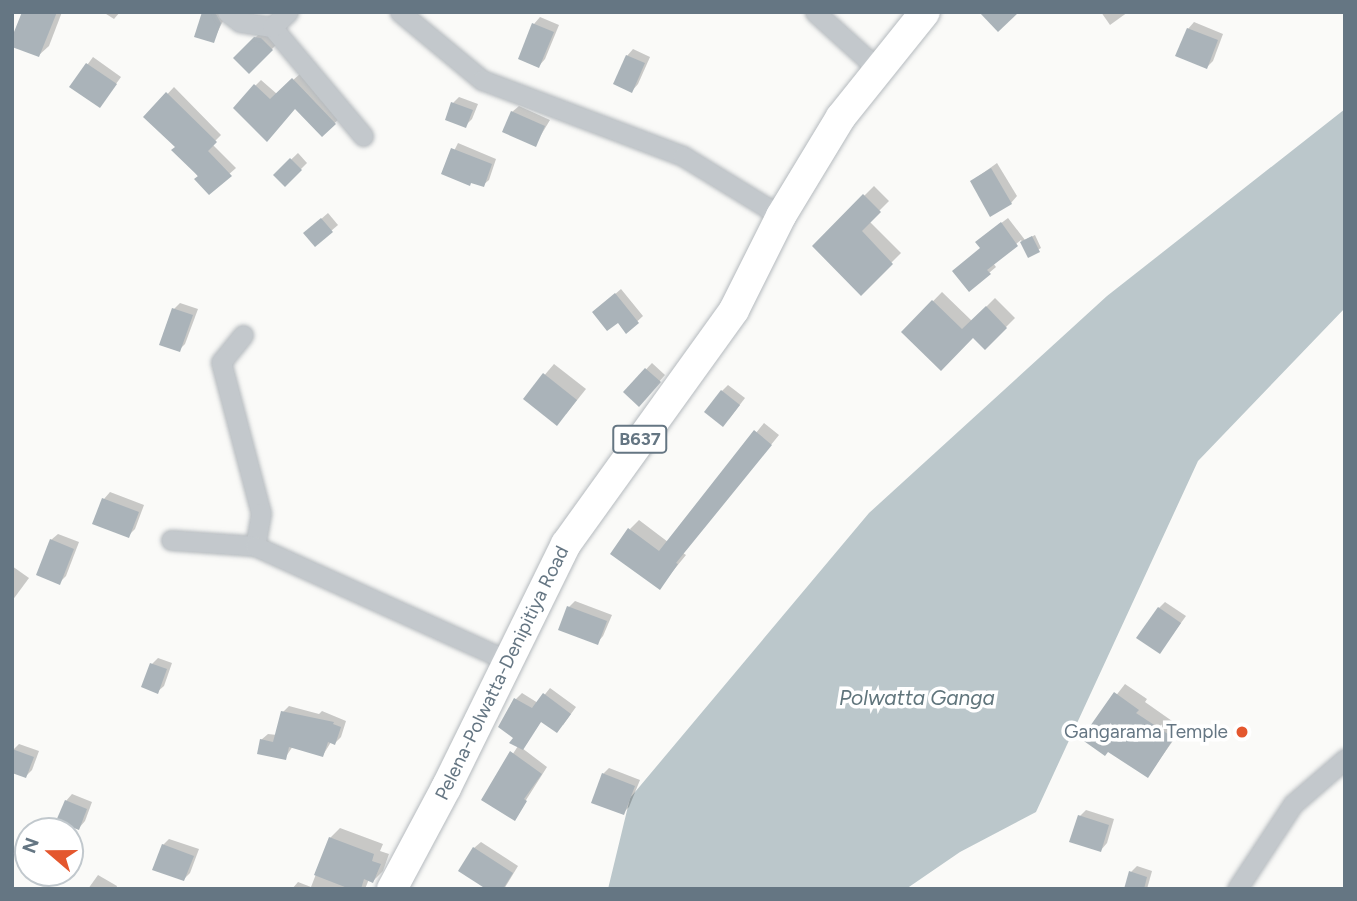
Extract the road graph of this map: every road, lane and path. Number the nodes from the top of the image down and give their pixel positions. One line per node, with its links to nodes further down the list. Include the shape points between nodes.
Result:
1 (227, 12): 6 (street, via 240,22)
2 (288, 12): 6 (street)
3 (400, 12): 9 (street, via 482,80 683,156)
4 (815, 12): 7 (street)
5 (925, 12): 7 (main road, Pelena-Polwatta-Denipitiya Road / B637)
6 (272, 27): 8 (street)
7 (878, 70): 9 (main road, Pelena-Polwatta-Denipitiya Road / B637, via 827,139)
8 (363, 136)
9 (781, 216): 13 (main road, Pelena-Polwatta-Denipitiya Road / B637, via 734,310 566,544)
10 (243, 335): 12 (street, via 221,362 261,513)
11 (171, 540): 12 (street)
12 (255, 546): 13 (street)
13 (509, 661): 15 (main road, Pelena-Polwatta-Denipitiya Road / B637)
14 (1345, 759): 16 (street, via 1293,804)
15 (392, 889)
16 (1237, 889)

